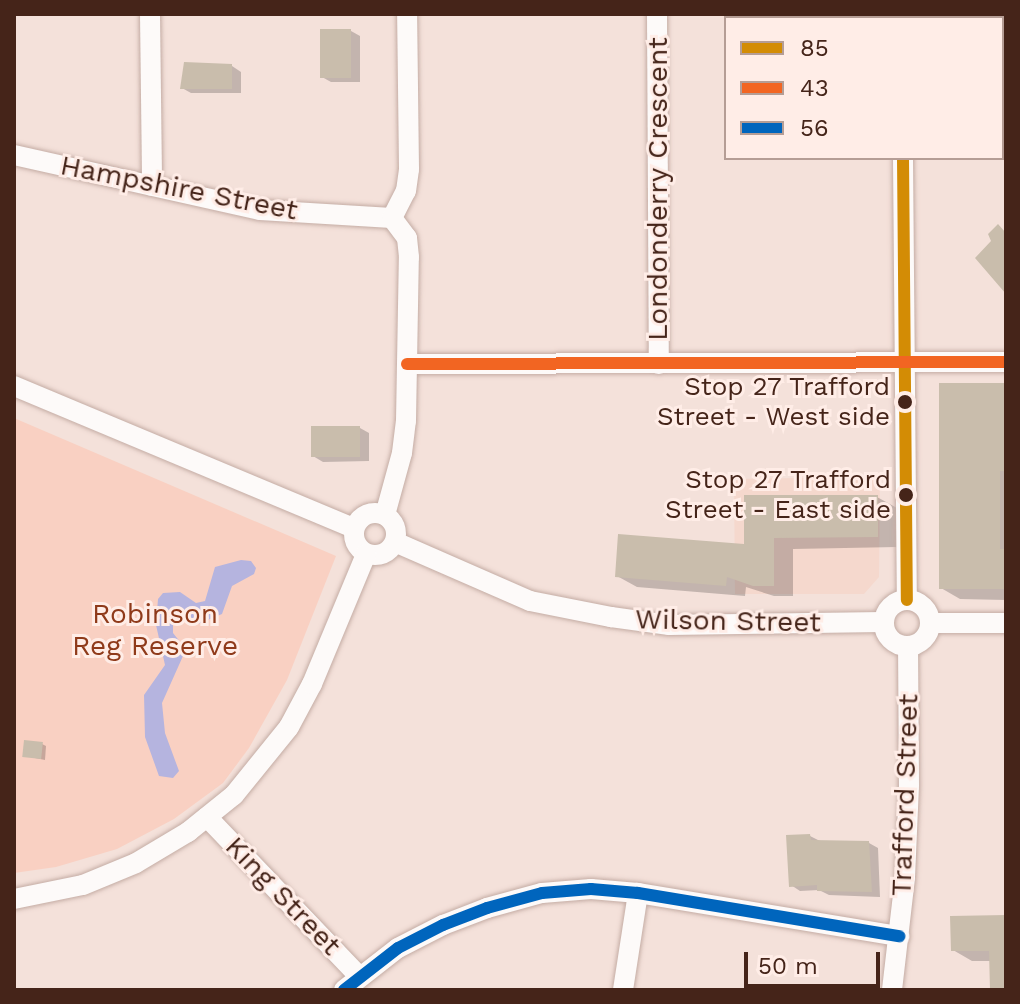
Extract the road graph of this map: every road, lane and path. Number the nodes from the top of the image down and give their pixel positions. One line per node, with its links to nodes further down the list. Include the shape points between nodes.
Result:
1 (150, 14): 6 (street)
2 (407, 14): 7 (street, via 409,169 406,191)
3 (657, 14): 11 (street, Londonderry Crescent)
4 (14, 155): 6 (street, Hampshire Street)
5 (903, 160): 9 (street)
6 (152, 186): 7 (street, Hampshire Street, via 260,210)
7 (392, 218): 10 (street, via 407,238 409,257)
8 (1006, 362): 9 (street)
9 (904, 363): 11 (street); 17 (street)
10 (407, 364): 11 (street); 13 (street, via 402,453)
11 (659, 364)
12 (14, 386): 14 (street)
13 (385, 515): 14 (street, via 363,516); 15 (street, via 394,524)
14 (354, 528): 16 (street, via 354,540)
15 (395, 542): 16 (street, via 380,555); 18 (street, Wilson Street, via 530,601 611,617 669,625)
16 (366, 554): 22 (street, via 289,727 234,795)
17 (907, 600): 18 (street, via 894,604); 19 (street, via 926,609)
18 (883, 622): 21 (street, via 893,642)
19 (931, 623): 20 (street); 21 (street, via 922,642)
20 (1006, 623)
21 (908, 647): 25 (street, Trafford Street, via 909,786)
22 (207, 817): 24 (street, via 136,863 83,885); 26 (street, King Street)
23 (638, 893): 25 (street); 26 (street, via 542,893 487,908 403,946); 28 (street)
24 (14, 899)
25 (899, 936): 29 (street, Trafford Street)
26 (359, 976): 27 (street)
27 (344, 990)
28 (623, 990)
29 (892, 990)

